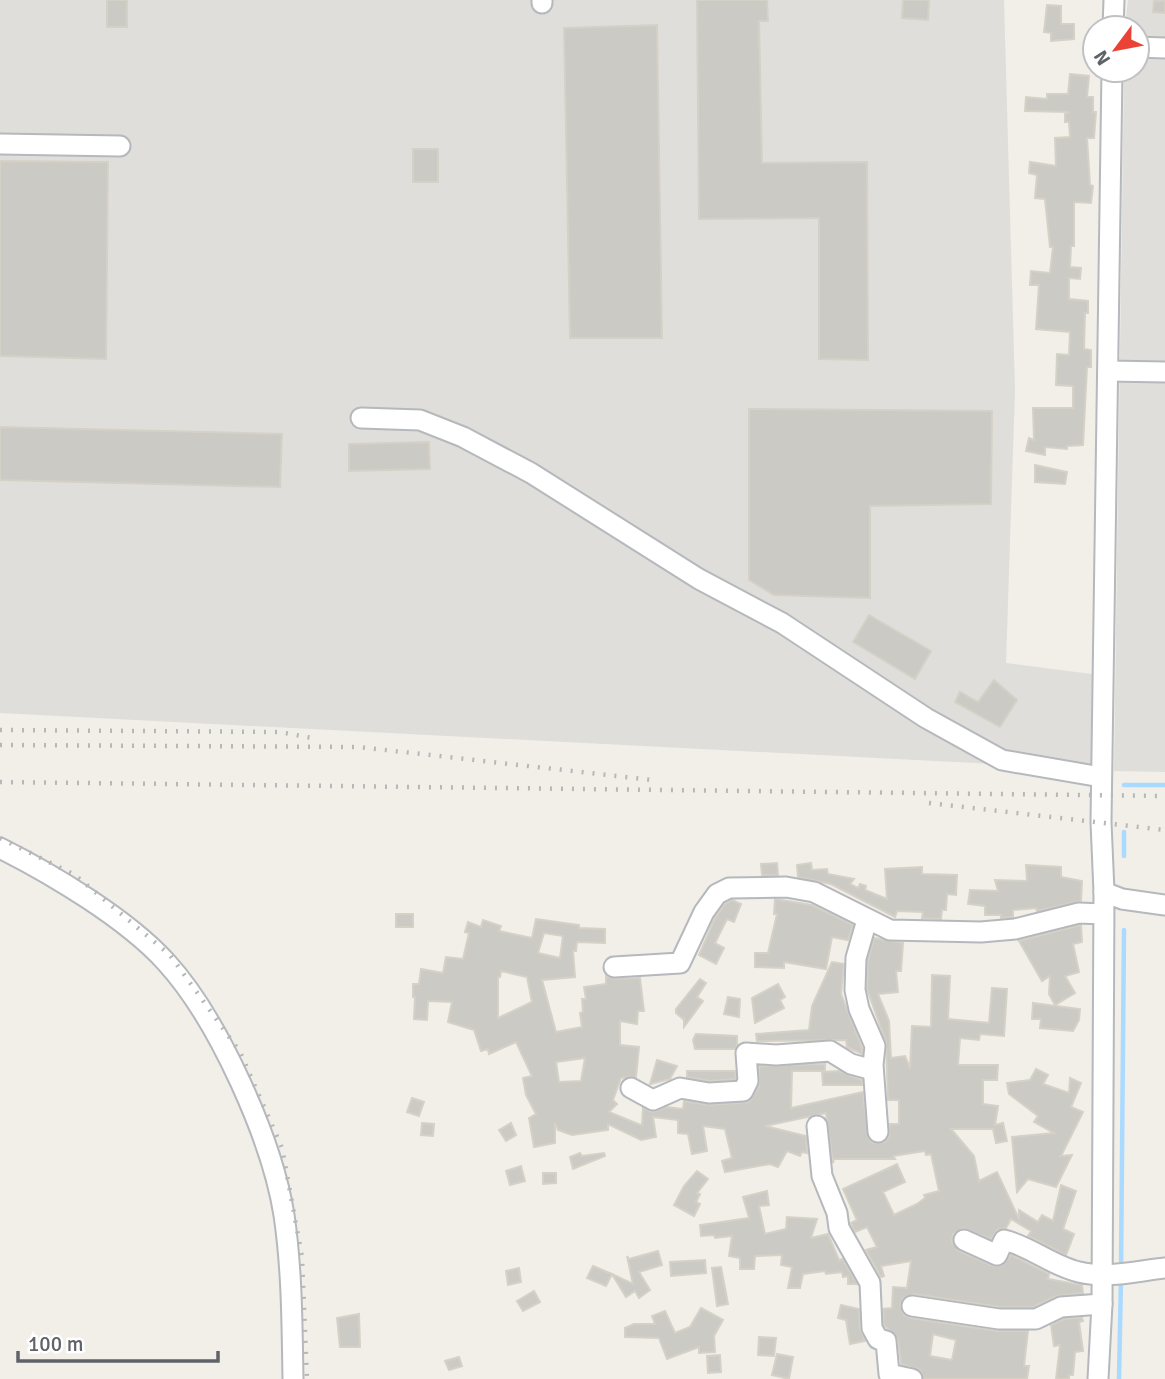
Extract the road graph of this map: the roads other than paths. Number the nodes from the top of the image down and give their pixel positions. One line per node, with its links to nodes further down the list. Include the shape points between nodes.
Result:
1 (1112, 84): 4 (street)
2 (0, 144): 3 (street)
3 (120, 146)
4 (1108, 371): 5 (street); 7 (street)
5 (1165, 372)
6 (361, 418): 7 (street, via 420,421 463,437 531,473 699,579 782,623 926,718 1002,760)
7 (1101, 777): 9 (street)
8 (0, 848): 23 (street, via 90,902 166,962 236,1073 265,1139 284,1213)
9 (1104, 892): 10 (street); 11 (street)
10 (1165, 905)
11 (1103, 914): 12 (street, via 1079,913 1015,929 981,932 890,930); 20 (street)
12 (867, 920): 13 (street, via 814,892 786,887 729,888 717,894 704,912 680,963); 14 (street, via 856,958 855,990 875,1046)
13 (614, 967)
14 (873, 1070): 15 (street, via 830,1051 746,1053 747,1087 743,1091 709,1093 680,1087 653,1100); 17 (street)
15 (631, 1088)
16 (817, 1126): 24 (street, via 822,1176 839,1228 870,1283 872,1328 878,1339 886,1341 889,1374)
17 (877, 1132)
18 (964, 1240): 20 (street, via 997,1255 1004,1240 1018,1243 1079,1272)
19 (1165, 1268): 20 (street)
20 (1113, 1273): 21 (street)
21 (1102, 1304): 22 (street, via 1061,1307 1036,1320); 25 (street)
22 (912, 1306)
23 (293, 1379)
24 (912, 1379)
25 (1098, 1379)

